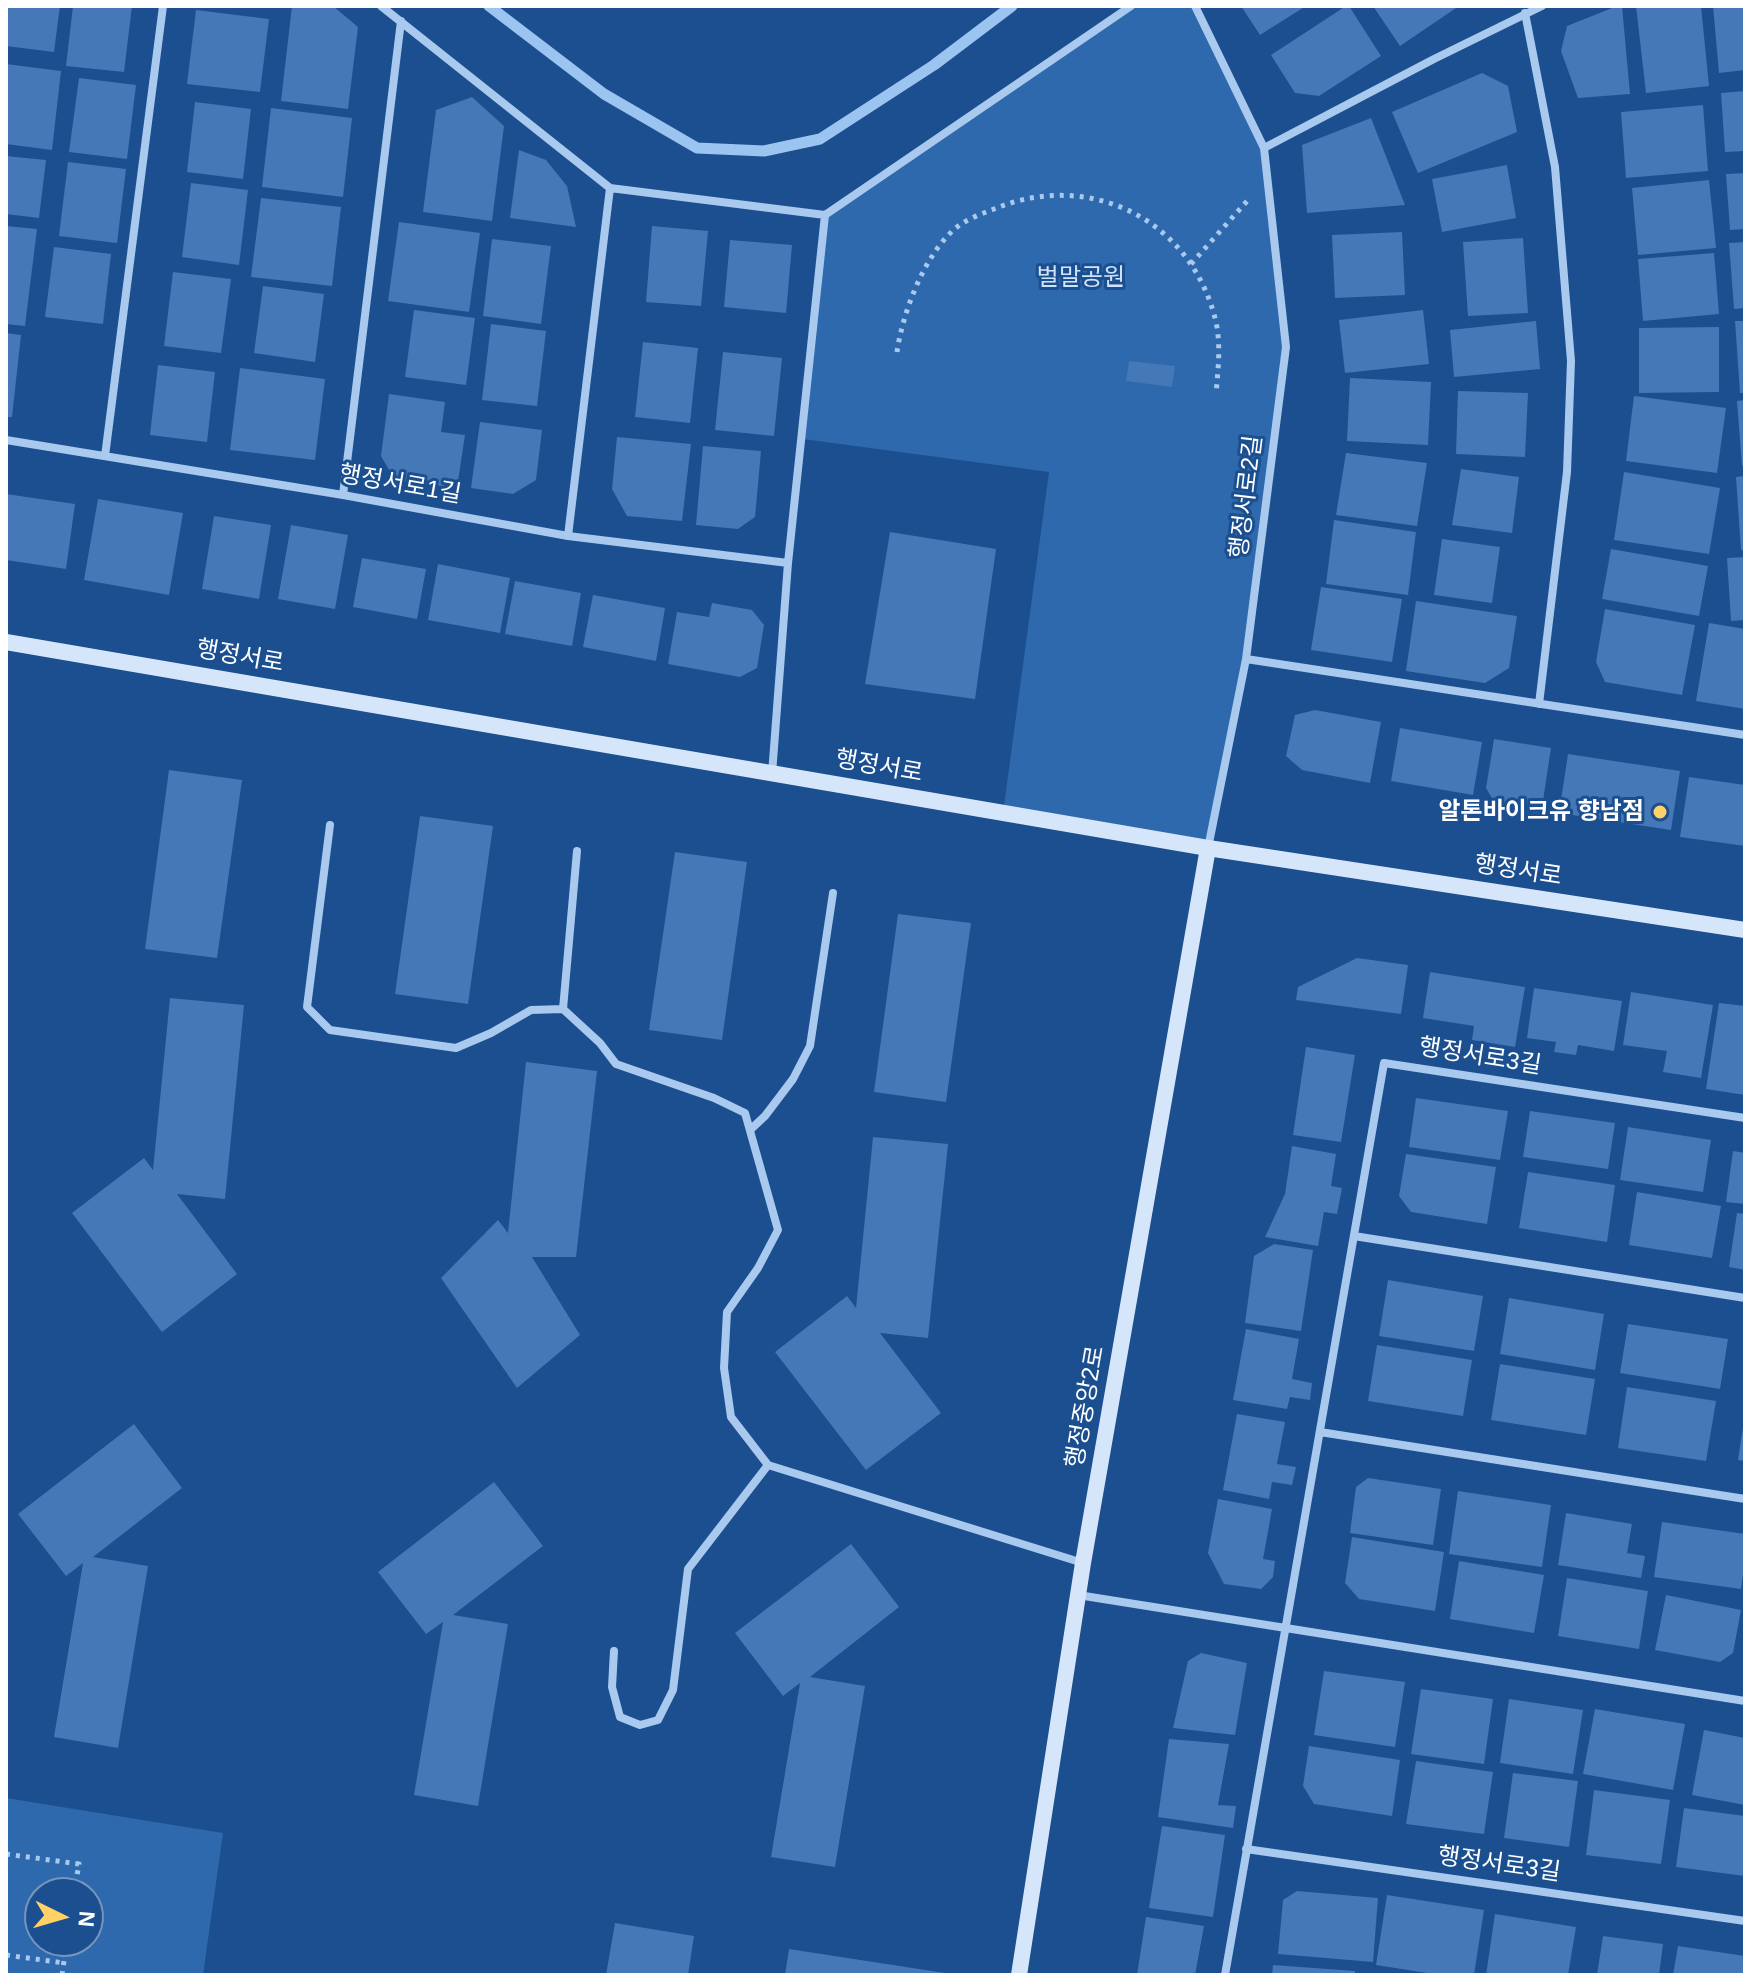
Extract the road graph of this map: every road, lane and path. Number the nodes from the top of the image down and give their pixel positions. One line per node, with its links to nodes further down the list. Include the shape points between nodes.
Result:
1 (163, 6): 16 (street)
2 (381, 6): 7 (street)
3 (1131, 6): 11 (street)
4 (1195, 6): 8 (street, 행정서로2길)
5 (1542, 6): 6 (street)
6 (1525, 13): 8 (street); 22 (street, via 1555,167 1571,361 1567,472)
7 (401, 21): 10 (street); 17 (street)
8 (1264, 148): 9 (street, 행정서로2길)
9 (1267, 178): 12 (path); 21 (street, 행정서로2길, via 1286,347)
10 (610, 188): 11 (street); 18 (street)
11 (825, 215): 19 (street)
12 (1191, 265): 13 (path, via 1154,228 1106,201 1062,193 1019,200 960,225 944,243 920,277 901,325); 14 (path, via 1216,323)
13 (897, 352)
14 (1216, 394)
15 (6, 440): 16 (street, 행정서로1길)
16 (105, 456): 17 (street, 행정서로1길)
17 (343, 495): 18 (street, 행정서로1길)
18 (568, 536): 19 (street, 행정서로1길)
19 (788, 563): 24 (street)
20 (6, 642): 24 (street, 행정서로)
21 (1246, 659): 22 (street); 26 (street, 행정서로2길)
22 (1539, 704): 23 (street)
23 (1745, 735)
24 (772, 774): 26 (street, 행정서로)
25 (330, 825): 30 (street, via 307,1007 330,1030 456,1048 531,1010)
26 (1208, 848): 29 (street, 행정서로); 38 (street, 행정중앙2로)
27 (577, 851): 30 (street)
28 (833, 893): 32 (street, via 810,1046 793,1079)
29 (1745, 930)
30 (563, 1009): 32 (street, via 616,1064 745,1113)
31 (1745, 1118): 33 (street, 행정서로3길, via 1384,1063)
32 (750, 1130): 36 (street, via 778,1230 727,1312 724,1368 731,1417)
33 (1354, 1236): 34 (street); 35 (street, 행정서로3길)
34 (1745, 1298)
35 (1320, 1432): 37 (street); 40 (street, 행정서로3길)
36 (768, 1465): 38 (street); 41 (street, via 688,1569 673,1690 658,1720 640,1725 620,1717 612,1687)
37 (1745, 1499)
38 (1083, 1563): 39 (street, 행정중앙2로)
39 (1077, 1595): 40 (street); 51 (street, 행정중앙2로)
40 (1287, 1628): 42 (street); 43 (street, 행정서로3길)
41 (614, 1651)
42 (1745, 1701)
43 (1246, 1849): 46 (street, 행정서로3길); 52 (street, 행정서로3길)
44 (6, 1854): 45 (path, via 79,1864)
45 (77, 1877)
46 (1745, 1921)
47 (6, 1955): 49 (path)
48 (65, 1957): 49 (path)
49 (64, 1963): 50 (path)
50 (62, 1975)
51 (1019, 1975)
52 (1225, 1975)

